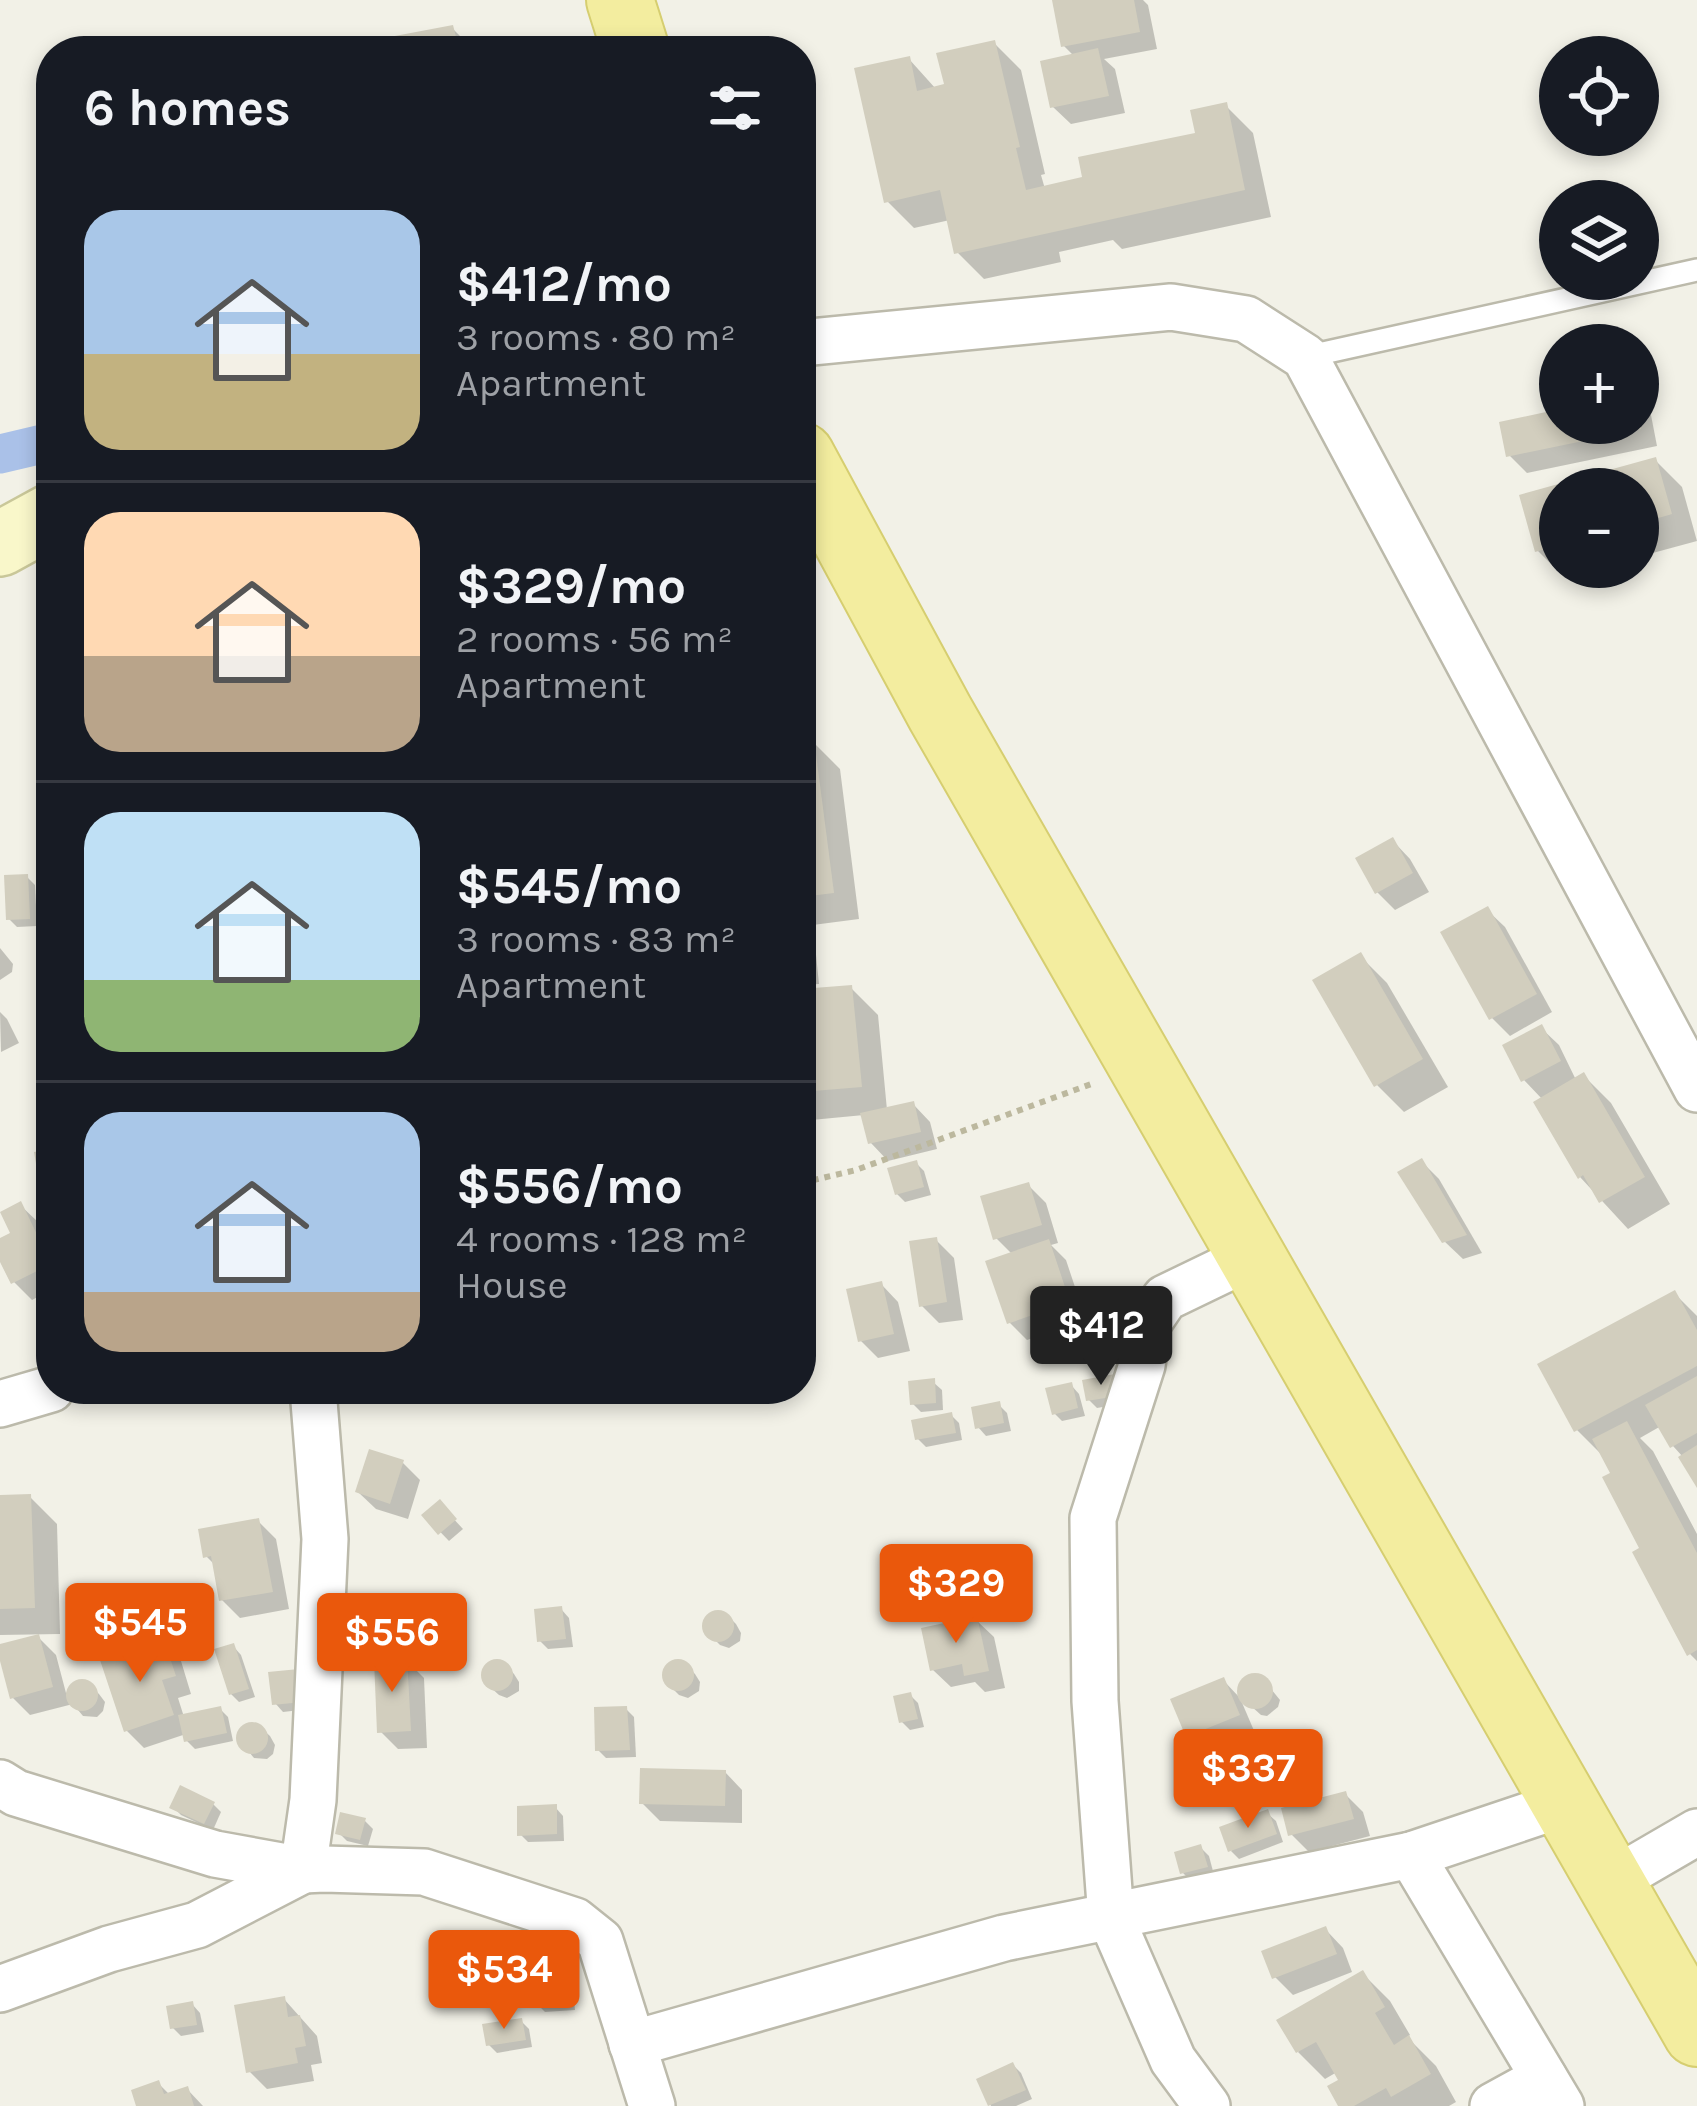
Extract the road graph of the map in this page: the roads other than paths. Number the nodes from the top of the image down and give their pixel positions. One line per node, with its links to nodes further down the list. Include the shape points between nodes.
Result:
1 (1697, 271): 3 (lane)
2 (816, 342): 3 (street, via 1171,307 1246,319)
3 (1305, 357): 7 (street)
4 (816, 484): 8 (main road)
5 (36, 524): 6 (street)
6 (0, 544)
7 (1697, 1089)
8 (1252, 1256): 13 (main road); 18 (street, via 1165,1298 1148,1323 1093,1518 1095,1701)
9 (36, 1393): 10 (street)
10 (0, 1404)
11 (314, 1404): 16 (street, via 325,1539)
12 (0, 1784): 16 (street, via 215,1854)
13 (1563, 1804): 15 (street); 17 (main road)
14 (1697, 1832): 17 (street)
15 (1411, 1856): 18 (street); 22 (street)
16 (303, 1870): 19 (street, via 197,1925); 21 (street, via 424,1872 575,1921 600,1941)
17 (1611, 1882): 20 (main road)
18 (1111, 1918): 21 (street, via 1004,1938); 24 (street, via 1173,2060)
19 (0, 1989)
20 (1697, 2033)
21 (632, 2044): 23 (street)
22 (1552, 2092): 25 (street)
23 (652, 2106)
24 (1207, 2106)
25 (1493, 2106)

